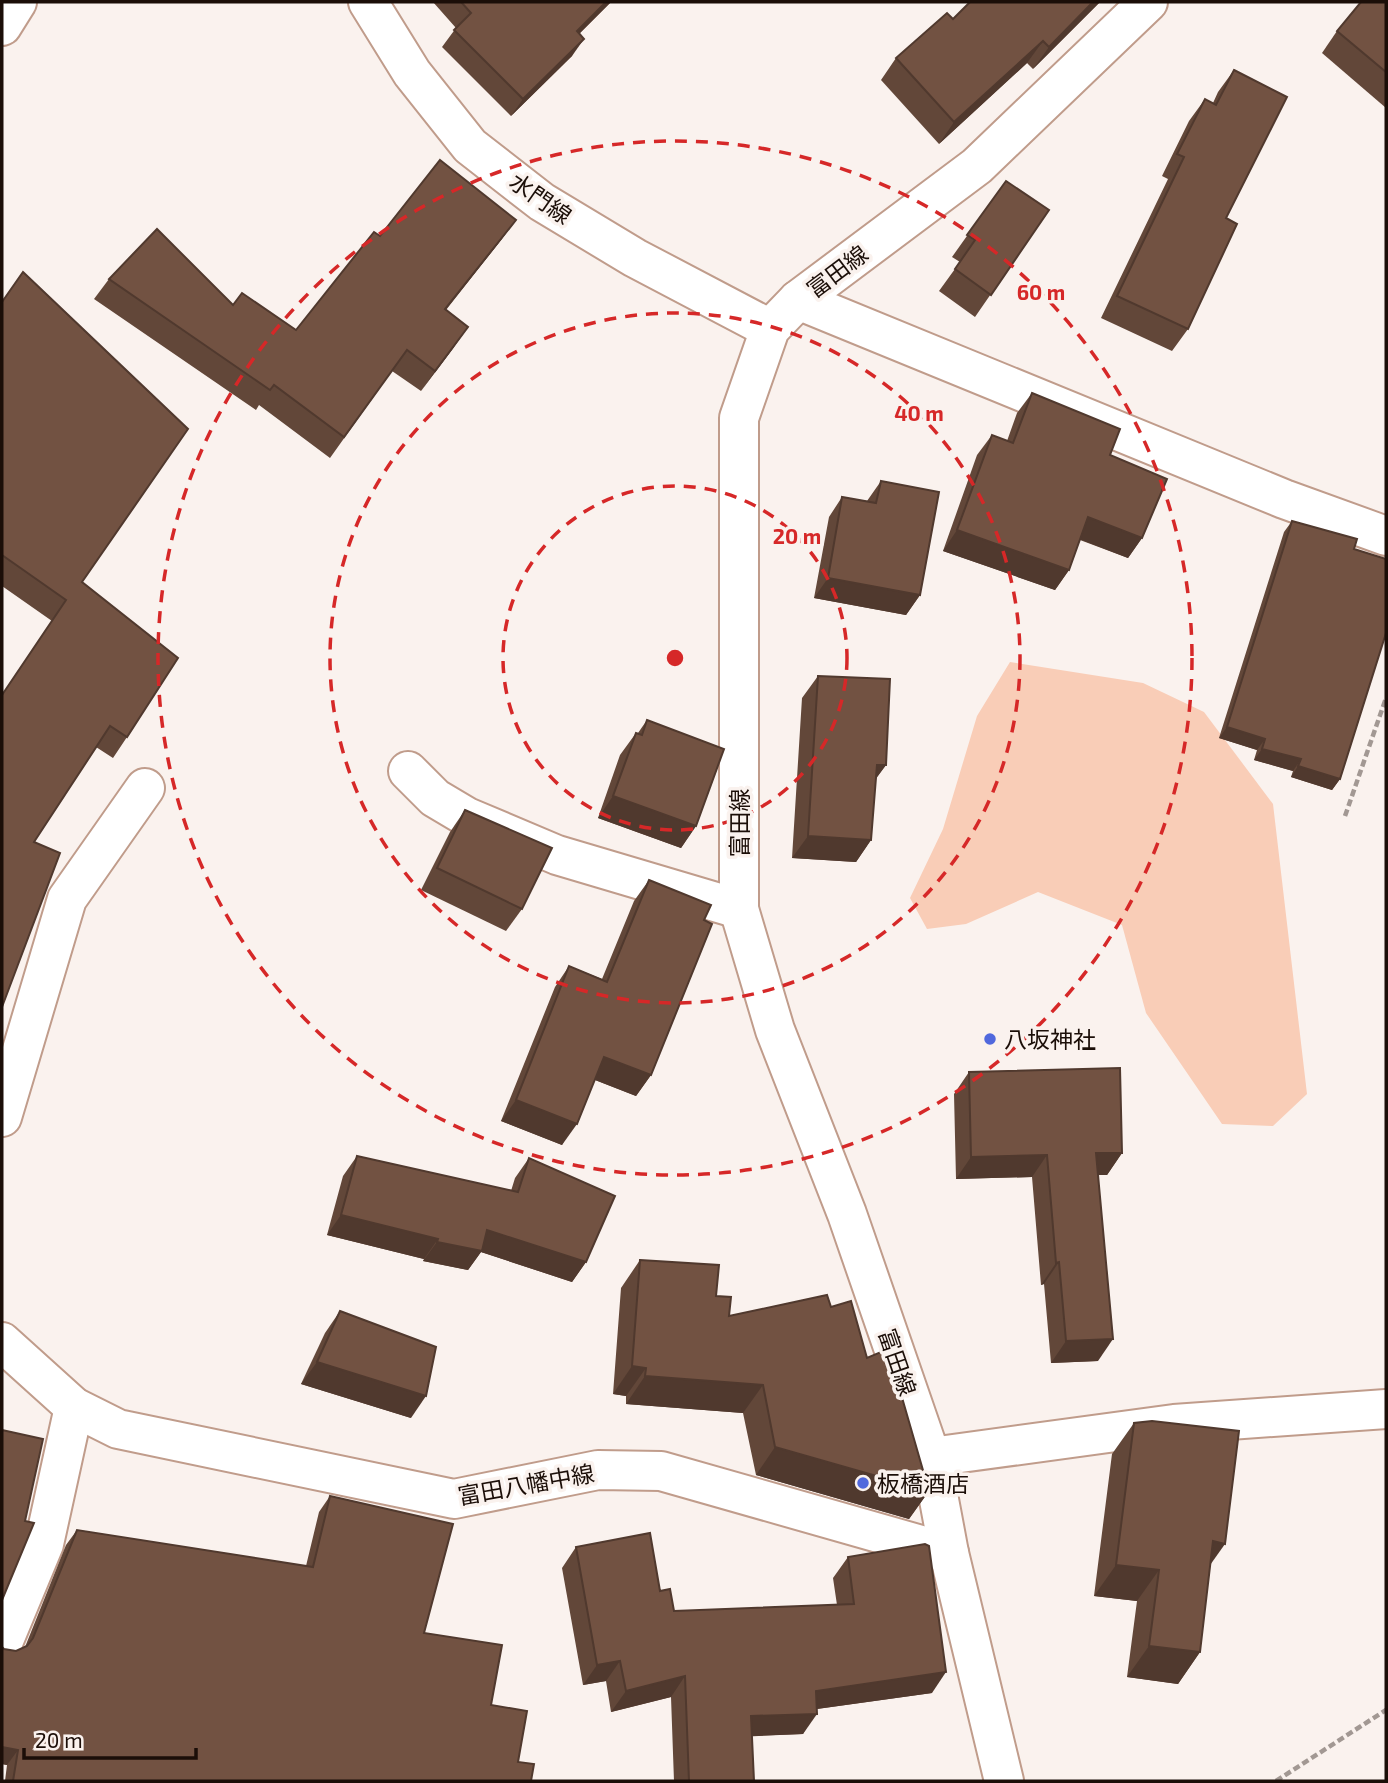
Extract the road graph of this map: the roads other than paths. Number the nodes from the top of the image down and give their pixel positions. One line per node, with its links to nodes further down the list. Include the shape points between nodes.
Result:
1 (17, 2): 4 (street)
2 (368, 2): 6 (street, 水門線, via 412,72 470,146 542,202 635,258)
3 (1148, 2): 5 (street, 富田線, via 977,166)
4 (2, 26)
5 (798, 300): 6 (street, 富田線); 7 (street, via 1284,499)
6 (770, 329): 10 (street, 富田線, via 739,418)
7 (1386, 536)
8 (408, 771): 10 (street, via 435,798 467,817 557,855)
9 (145, 788): 11 (street, via 67,899)
10 (739, 909): 15 (street, 富田線, via 775,1030 847,1214)
11 (2, 1117)
12 (2, 1342): 13 (street, 富田八幡中線)
13 (74, 1407): 16 (street, 富田八幡中線, via 118,1429 454,1499 598,1470 661,1471); 17 (street, via 44,1544)
14 (1386, 1409): 15 (street, via 1174,1424)
15 (931, 1457): 16 (street, 富田線)
16 (949, 1553): 18 (street, 富田線)
17 (2, 1645)
18 (1004, 1781)

